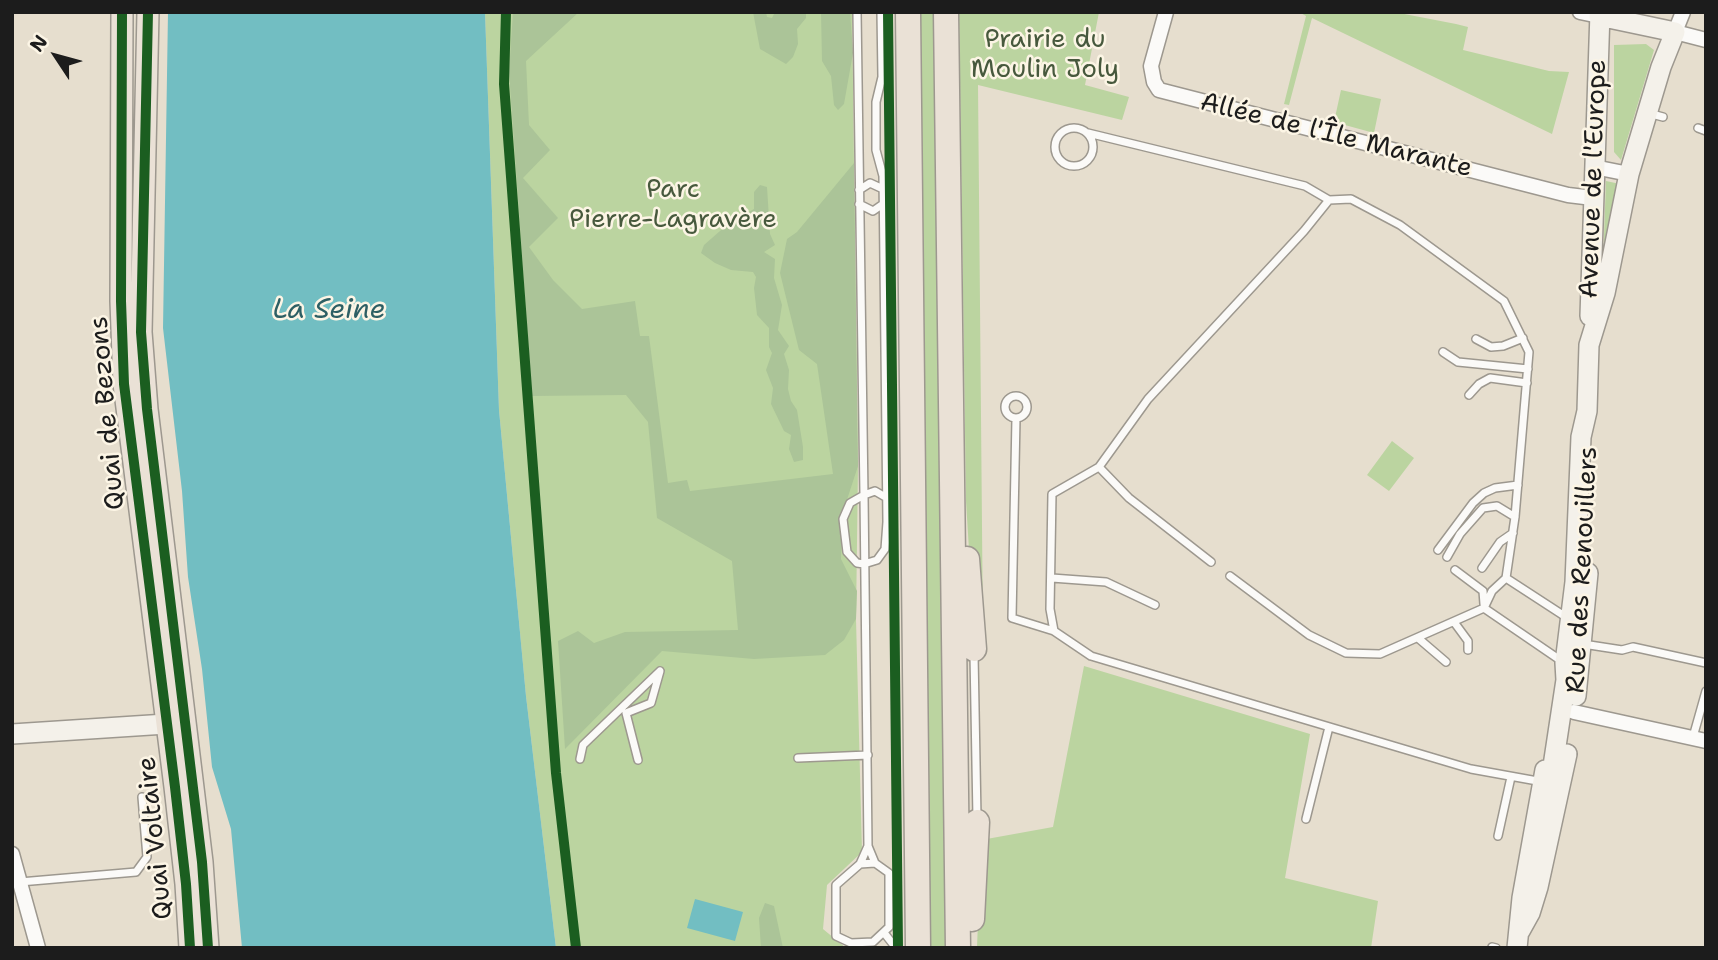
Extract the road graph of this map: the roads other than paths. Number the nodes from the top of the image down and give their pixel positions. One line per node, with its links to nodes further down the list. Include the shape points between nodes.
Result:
1 (122, 12): 59 (main road, Quai de Bezons, via 124,384)
2 (148, 12): 59 (main road, Quai de Bezons, via 141,332 180,677)
3 (858, 12): 17 (lane)
4 (881, 12): 16 (lane, via 876,150)
5 (908, 12): 84 (highway)
6 (946, 12): 34 (highway)
7 (1166, 12): 18 (street, Allée de l'Île Marante, via 1151,66 1159,90)
8 (1580, 12): 10 (street)
9 (1683, 12): 11 (street)
10 (1600, 14): 11 (street); 14 (street, Avenue de l'Europe)
11 (1675, 32): 12 (street); 15 (street, Rue des Renouillers, via 1655,115)
12 (1706, 40)
13 (1088, 134): 13 (lane, via 1077,128 1060,133 1055,150 1061,161 1073,166 1085,163 1093,152); 19 (lane, via 1305,186)
14 (1594, 167): 15 (street); 18 (street, Avenue de l'Europe)
15 (1629, 174): 24 (street, Rue des Renouillers)
16 (883, 189): 17 (lane, via 870,183); 21 (lane)
17 (859, 190): 20 (lane)
18 (1593, 198): 24 (street, Avenue de l'Europe)
19 (1329, 200): 22 (lane, via 1356,200 1400,225 1504,301); 30 (lane, via 1148,399)
20 (859, 204): 21 (lane, via 873,211); 32 (lane)
21 (883, 204): 33 (lane)
22 (1523, 338): 23 (lane, via 1491,347); 26 (lane, via 1529,352)
23 (1476, 339)
24 (1590, 345): 50 (street, Rue des Renouillers, via 1581,437 1575,582)
25 (1443, 352): 26 (lane, via 1458,362)
26 (1528, 369): 27 (lane)
27 (1527, 383): 28 (lane, via 1490,378); 31 (lane)
28 (1469, 395)
29 (1016, 418): 49 (lane, via 1012,618)
30 (1099, 467): 39 (lane, via 1129,498); 44 (lane, via 1052,494)
31 (1518, 485): 35 (lane); 37 (lane, via 1484,493)
32 (863, 495): 33 (lane, via 875,491); 40 (lane); 40 (lane, via 850,503 843,519 847,552)
33 (887, 498): 40 (lane, via 885,549 877,560)
34 (951, 510): 52 (highway, via 964,519); 85 (highway)
35 (1516, 517): 36 (lane); 38 (lane, via 1497,506 1483,508)
36 (1513, 533): 41 (lane, via 1500,542); 45 (lane)
37 (1438, 550)
38 (1447, 557)
39 (1211, 562)
40 (864, 564): 63 (lane)
41 (1482, 568)
42 (1455, 570): 47 (lane, via 1483,591)
43 (1230, 576): 51 (lane, via 1309,635 1346,653 1380,654)
44 (1052, 578): 46 (lane, via 1106,582); 49 (lane)
45 (1506, 578): 47 (lane, via 1492,591); 50 (lane)
46 (1155, 605)
47 (1484, 608): 48 (lane); 55 (lane)
48 (1454, 622): 51 (lane); 53 (lane, via 1468,641)
49 (1054, 631): 60 (lane, via 1091,656)
50 (1578, 632): 55 (street, Rue des Renouillers); 56 (lane); 58 (street, Rue des Renouillers)
51 (1418, 638): 54 (lane)
52 (974, 649): 71 (lane)
53 (1468, 650)
54 (1446, 662)
55 (1565, 663): 58 (street, Rue des Renouillers); 68 (street, Rue des Renouillers, via 1557,685)
56 (1706, 663)
57 (1706, 691): 62 (lane)
58 (1568, 711): 62 (street); 68 (street, Rue des Renouillers)
59 (177, 720): 61 (street); 81 (main road, Quai Voltaire); 82 (main road, Quai Voltaire, via 189,753)
60 (1329, 727): 67 (lane); 70 (lane)
61 (12, 734)
62 (1699, 740)
63 (868, 755): 64 (lane); 73 (lane)
64 (798, 758)
65 (580, 759): 66 (lane, via 583,745 660,671 651,703 626,713)
66 (638, 760)
67 (1511, 777): 68 (lane); 72 (lane)
68 (1552, 785): 79 (street, Rue des Renouillers, via 1522,898)
69 (142, 797): 77 (lane, via 147,857 136,872)
70 (1306, 819)
71 (977, 822): 86 (highway)
72 (1498, 836)
73 (868, 846): 75 (lane); 76 (lane)
74 (12, 854): 77 (street)
75 (875, 863): 76 (lane); 78 (lane, via 889,873 889,927)
76 (860, 864): 78 (lane, via 836,885 836,936 851,943 873,942)
77 (19, 882): 80 (street)
78 (885, 934): 83 (lane)
79 (1518, 939)
80 (38, 948)
81 (190, 948)
82 (208, 948)
83 (896, 948)
84 (918, 948)
85 (958, 948)
86 (971, 948)

